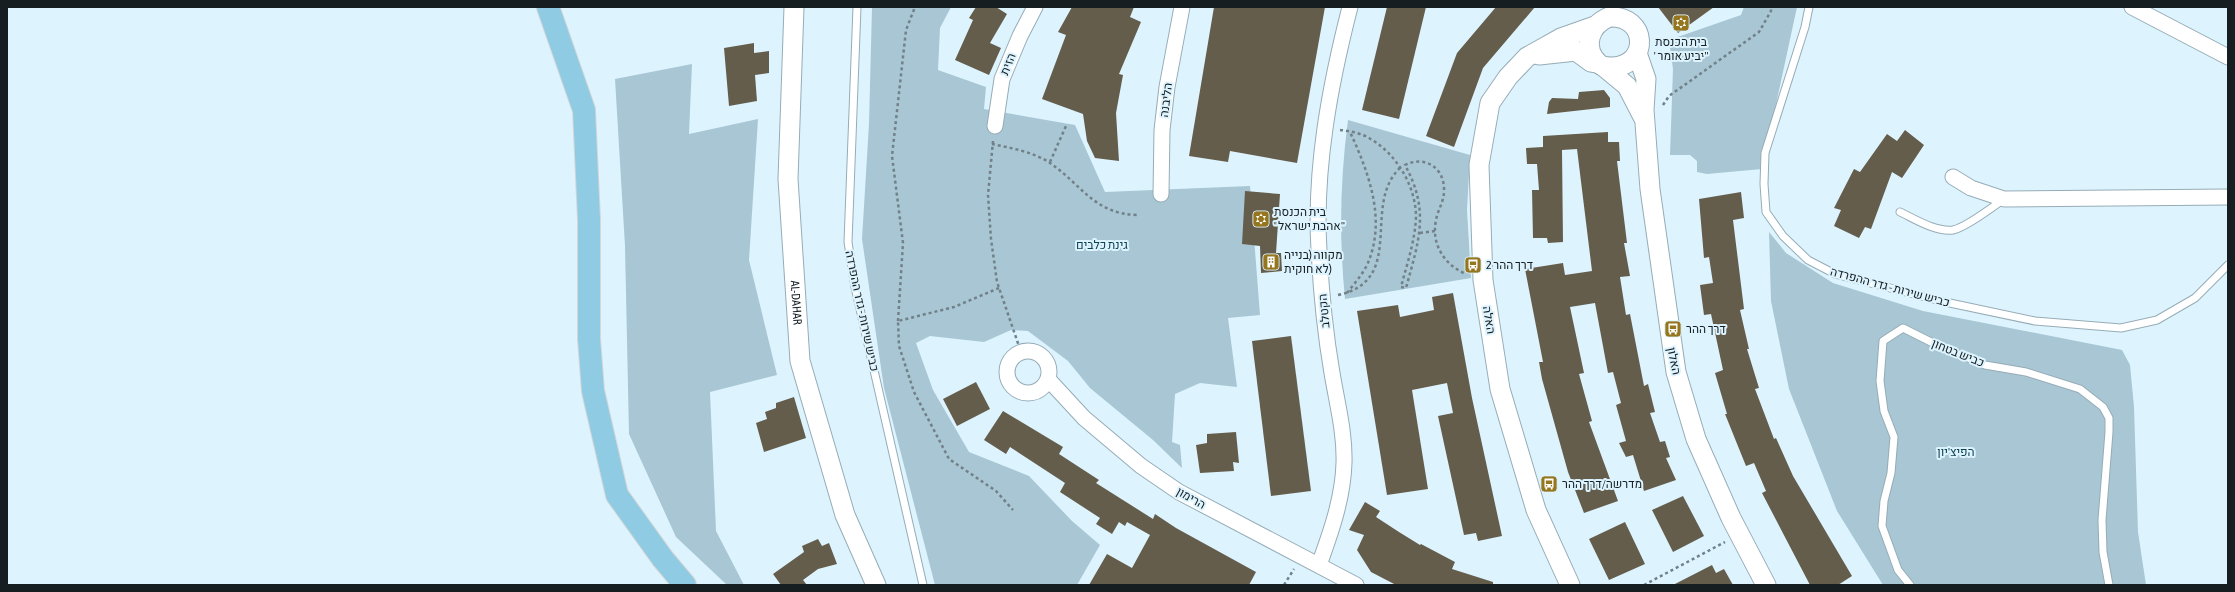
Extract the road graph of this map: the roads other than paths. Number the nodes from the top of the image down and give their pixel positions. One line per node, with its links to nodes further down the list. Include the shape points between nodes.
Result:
1 (548, 7): 24 (main road, via 584,110 589,220 589,339 593,391 616,488 622,502)
2 (794, 7): 25 (street, AL-DAHAR, via 788,179 800,361 845,515)
3 (857, 7): 26 (lane, כביש שירות - גדר ההפרדה, via 848,242 855,287)
4 (1035, 7): 15 (street, הזית, via 1002,79)
5 (1182, 7): 17 (street, הליבנה, via 1162,130)
6 (1350, 7): 23 (street, הקטלב, via 1339,49 1326,127 1320,197 1318,248 1326,331 1343,434 1344,463 1333,524)
7 (1809, 7): 21 (lane, כביש שירות - גדר ההפרדה, via 1765,153 1764,184 1766,212 1783,236 1808,260 1835,274 1945,302 2035,321 2121,328 2157,320 2195,298)
8 (2132, 7): 12 (street)
9 (1594, 26): 10 (street, via 1609,17 1629,21 1639,33); 11 (street, האלה, via 1561,38); 13 (street, via 1590,48)
10 (1638, 53): 13 (street, via 1622,66); 14 (street, האלון, via 1646,79)
11 (1527, 57): 13 (street, via 1576,51 1591,62); 28 (street, האלה, via 1490,103 1484,130 1479,165 1483,280 1500,389 1536,510)
12 (2228, 57)
13 (1601, 65): 14 (street, האלון, via 1627,86)
14 (1645, 125): 29 (street, האלון, via 1651,197 1676,372 1696,439 1739,534)
15 (995, 126)
16 (1953, 177): 19 (street, via 1971,188)
17 (1161, 194)
18 (2228, 197): 19 (street)
19 (2004, 199): 20 (lane, via 1953,230 1932,227)
20 (1900, 212)
21 (2228, 266)
22 (1048, 378): 22 (street, via 1039,390 1024,393 1012,386 1006,374 1007,366 1010,360 1021,352 1036,352 1048,364); 23 (street, הרימון, via 1084,418 1160,479 1179,492)
23 (1319, 565): 27 (street, הרימון)
24 (685, 585)
25 (876, 585)
26 (923, 585)
27 (1356, 585)
28 (1570, 585)
29 (1766, 585)
30 (1910, 585): 31 (lane, כביש בטחון, via 1898,570 1882,526 1894,437 1884,411 1880,381 1883,341 1903,328 1986,365 2026,372 2080,389 2103,407 2109,418 2102,520)
31 (2109, 585)

